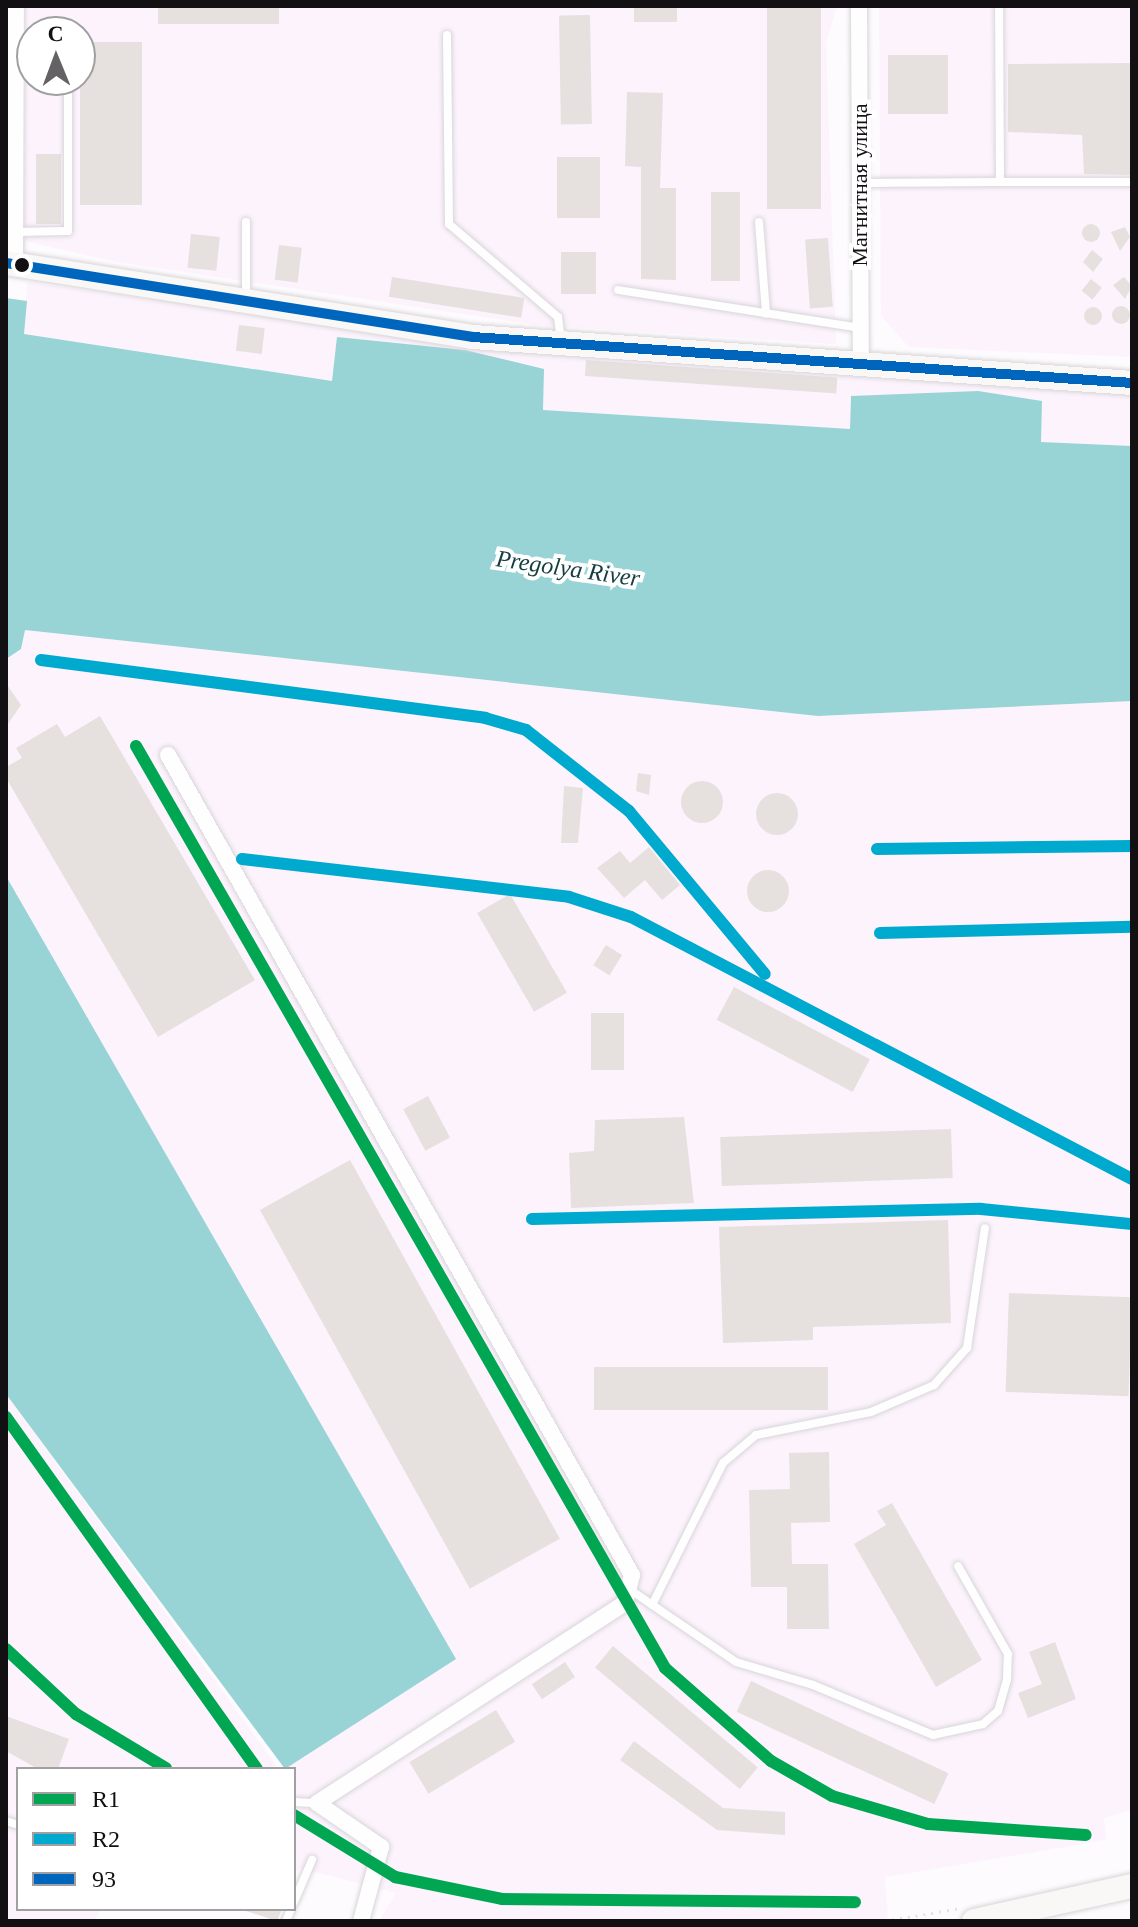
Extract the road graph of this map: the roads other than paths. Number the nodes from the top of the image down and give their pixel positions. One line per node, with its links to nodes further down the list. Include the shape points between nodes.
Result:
1 (16, 6): 11 (street)
2 (859, 6): 8 (street, Магнитная улица)
3 (999, 6): 6 (lane)
4 (447, 35): 17 (lane, via 449,224 558,317)
5 (68, 96): 11 (lane, via 68,231)
6 (1000, 182): 7 (lane); 8 (lane)
7 (1132, 182)
8 (861, 183): 16 (street, Магнитная улица)
9 (246, 222): 14 (lane)
10 (759, 222): 15 (lane)
11 (15, 232): 12 (street)
12 (11, 264): 14 (main road)
13 (618, 290): 15 (lane)
14 (246, 306): 17 (main road)
15 (766, 314): 16 (lane)
16 (860, 328): 18 (street, Магнитная улица)
17 (561, 345): 18 (main road)
18 (861, 364): 19 (main road)
19 (1132, 383)
20 (168, 755): 23 (street, via 632,1575)
21 (985, 1228): 24 (lane, via 967,1348 934,1385 871,1412 756,1435 723,1463)
22 (958, 1566): 24 (lane, via 1008,1654 998,1711 960,1733 933,1735 813,1685 736,1662)
23 (632, 1591): 24 (lane); 26 (street, via 625,1603)
24 (652, 1605)
25 (296, 1802): 26 (lane)
26 (317, 1803): 30 (street, via 381,1847)
27 (312, 1860): 29 (lane)
28 (1132, 1886): 31 (main road)
29 (296, 1897)
30 (361, 1921)
31 (974, 1921)

